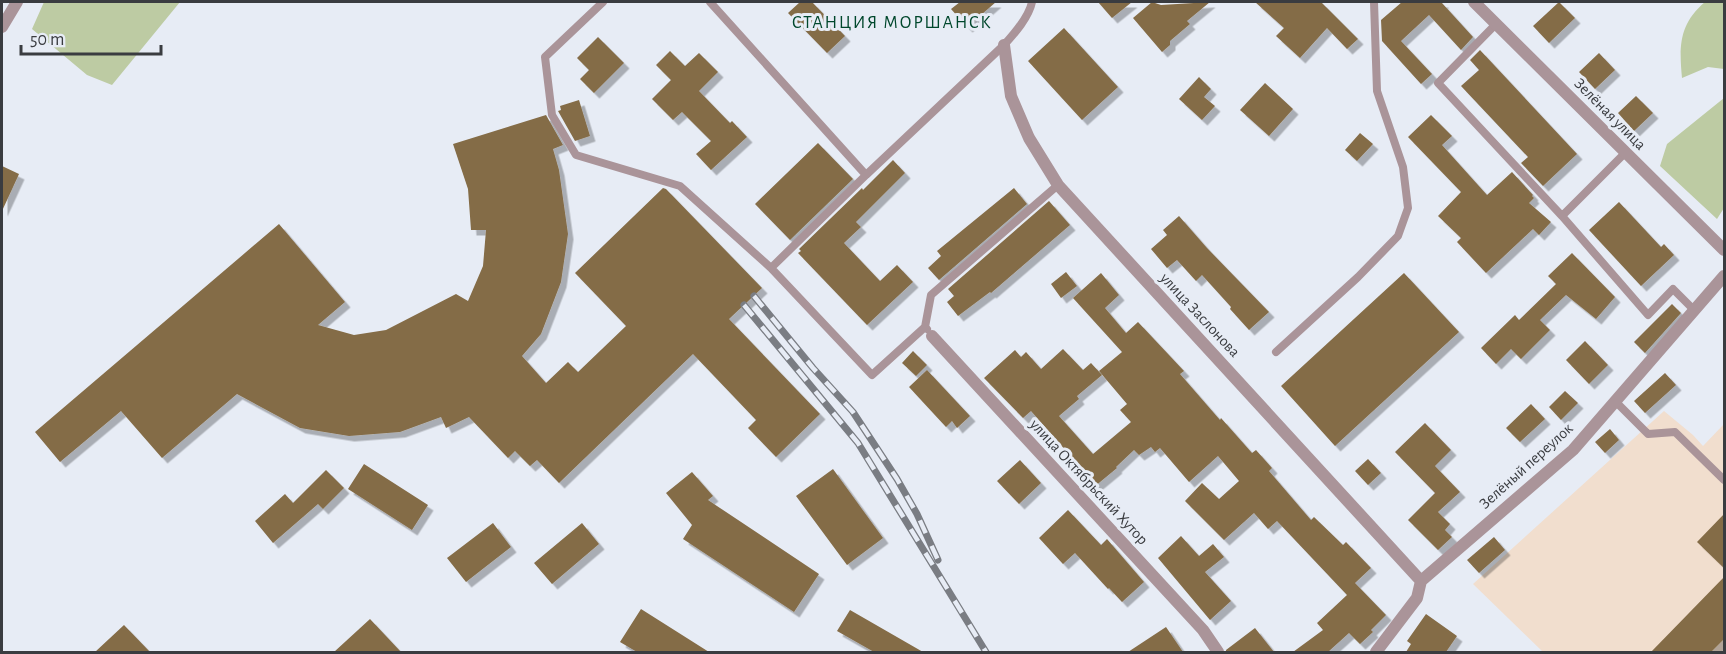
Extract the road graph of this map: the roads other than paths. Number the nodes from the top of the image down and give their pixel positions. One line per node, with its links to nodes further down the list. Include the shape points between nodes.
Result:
1 (17, 2): 8 (street)
2 (603, 2): 15 (lane, via 545,57 552,115 576,155 680,186)
3 (710, 2): 11 (lane)
4 (1032, 2): 9 (lane)
5 (1374, 2): 19 (lane, via 1377,91 1403,167 1408,208 1398,236)
6 (1474, 2): 7 (street, Зелёная улица)
7 (1496, 24): 10 (street, Зелёная улица); 13 (lane, via 1438,83)
8 (2, 27)
9 (1004, 45): 11 (lane); 12 (street, улица Заслонова, via 1011,96 1029,138)
10 (1626, 153): 13 (lane); 14 (street, Зелёная улица)
11 (866, 175): 15 (lane)
12 (1058, 185): 18 (lane, via 931,296); 22 (street, улица Заслонова)
13 (1562, 216): 17 (lane, via 1648,315 1673,289)
14 (1725, 250)
15 (771, 268): 18 (lane, via 872,375)
16 (1725, 276): 17 (street, Зелёный переулок)
17 (1695, 311): 20 (street, Зелёный переулок)
18 (929, 331): 23 (street, улица Октябрьский Хутор, via 1203,630)
19 (1276, 352)
20 (1615, 401): 21 (lane, via 1648,434 1675,432); 22 (street, Зелёный переулок, via 1573,450)
21 (1725, 480)
22 (1421, 581): 24 (street, Зелёный переулок, via 1417,598)
23 (1218, 652)
24 (1376, 652)

